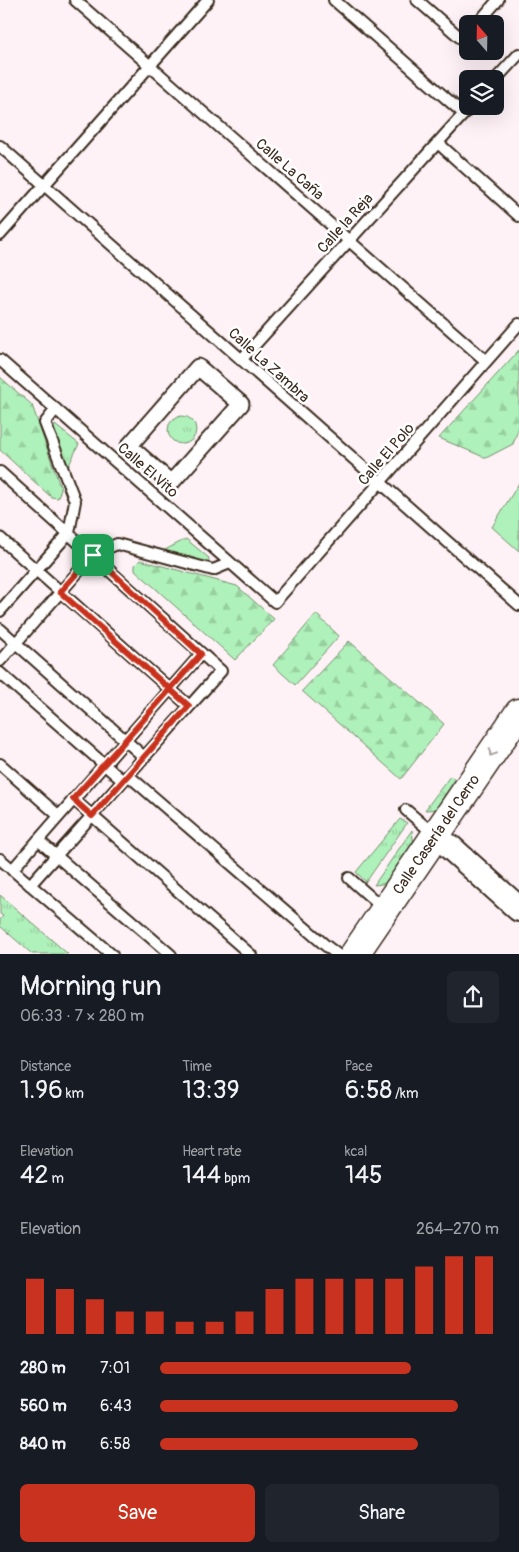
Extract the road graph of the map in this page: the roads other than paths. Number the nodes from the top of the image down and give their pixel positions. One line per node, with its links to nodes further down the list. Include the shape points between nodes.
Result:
1 (74, 0): 9 (lane, Calle La Caña)
2 (208, 0): 9 (lane)
3 (334, 0): 11 (lane)
4 (417, 0): 7 (lane)
5 (498, 0): 6 (lane)
6 (485, 15)
7 (459, 37)
8 (519, 54): 10 (lane)
9 (150, 66): 15 (lane); 18 (lane, Calle La Caña)
10 (504, 70)
11 (459, 103)
12 (463, 115): 13 (lane, Calle la Reja)
13 (438, 143): 16 (lane); 18 (lane, Calle la Reja)
14 (0, 146): 15 (lane, Calle La Zambra)
15 (44, 185): 17 (lane); 21 (lane, Calle La Zambra)
16 (519, 216)
17 (0, 234)
18 (349, 241): 21 (lane, Calle la Reja); 22 (lane, Calle La Caña)
19 (519, 324): 22 (lane, Calle El Polo)
20 (0, 360): 23 (lane, Calle El Vito)
21 (241, 360): 26 (lane, Calle La Zambra)
22 (486, 361): 26 (lane, Calle El Polo)
23 (56, 409): 27 (lane, via 45,423 75,501); 30 (lane, Calle El Vito)
24 (129, 446): 24 (street, via 198,368 241,404 171,483)
25 (0, 472): 27 (lane)
26 (381, 483): 33 (lane, Calle El Polo); 34 (lane, Calle La Zambra)
27 (70, 533): 29 (lane); 31 (lane)
28 (0, 538): 31 (lane)
29 (93, 555): 30 (lane, via 117,544 213,570); 32 (lane); 38 (lane)
30 (230, 562): 33 (lane, Calle El Vito)
31 (36, 571): 32 (lane); 35 (lane)
32 (60, 592): 37 (lane); 41 (lane)
33 (275, 602)
34 (519, 605)
35 (0, 611)
36 (0, 629): 37 (lane)
37 (16, 643): 39 (lane); 44 (lane)
38 (201, 654): 41 (lane); 42 (lane, via 221,671)
39 (0, 661)
40 (0, 673): 48 (lane)
41 (170, 689): 42 (lane); 44 (lane)
42 (189, 706): 46 (lane)
43 (519, 713): 55 (main road, Calle Casería del Cerro, one-way to 55)
44 (125, 741): 46 (lane); 48 (lane)
45 (519, 747): 55 (main road, Calle Casería del Cerro)
46 (144, 757): 49 (lane)
47 (0, 764): 52 (lane)
48 (104, 765): 49 (lane); 50 (lane)
49 (125, 778): 53 (lane); 66 (lane)
50 (73, 799): 52 (lane); 53 (lane)
51 (406, 810): 55 (lane)
52 (59, 816): 54 (lane)
53 (92, 816): 56 (lane); 65 (lane)
54 (38, 840): 56 (lane); 58 (lane)
55 (443, 842): 61 (street); 62 (main road, Calle Casería del Cerro); 68 (main road, Calle Casería del Cerro)
56 (57, 856): 60 (lane); 64 (lane)
57 (0, 859): 58 (lane)
58 (12, 870): 60 (lane)
59 (349, 878): 62 (lane)
60 (30, 886): 63 (lane)
61 (519, 909)
62 (385, 910): 67 (main road, Calle Casería del Cerro)
63 (112, 954)
64 (172, 954)
65 (251, 954)
66 (338, 954)
67 (354, 954)
68 (377, 954)

